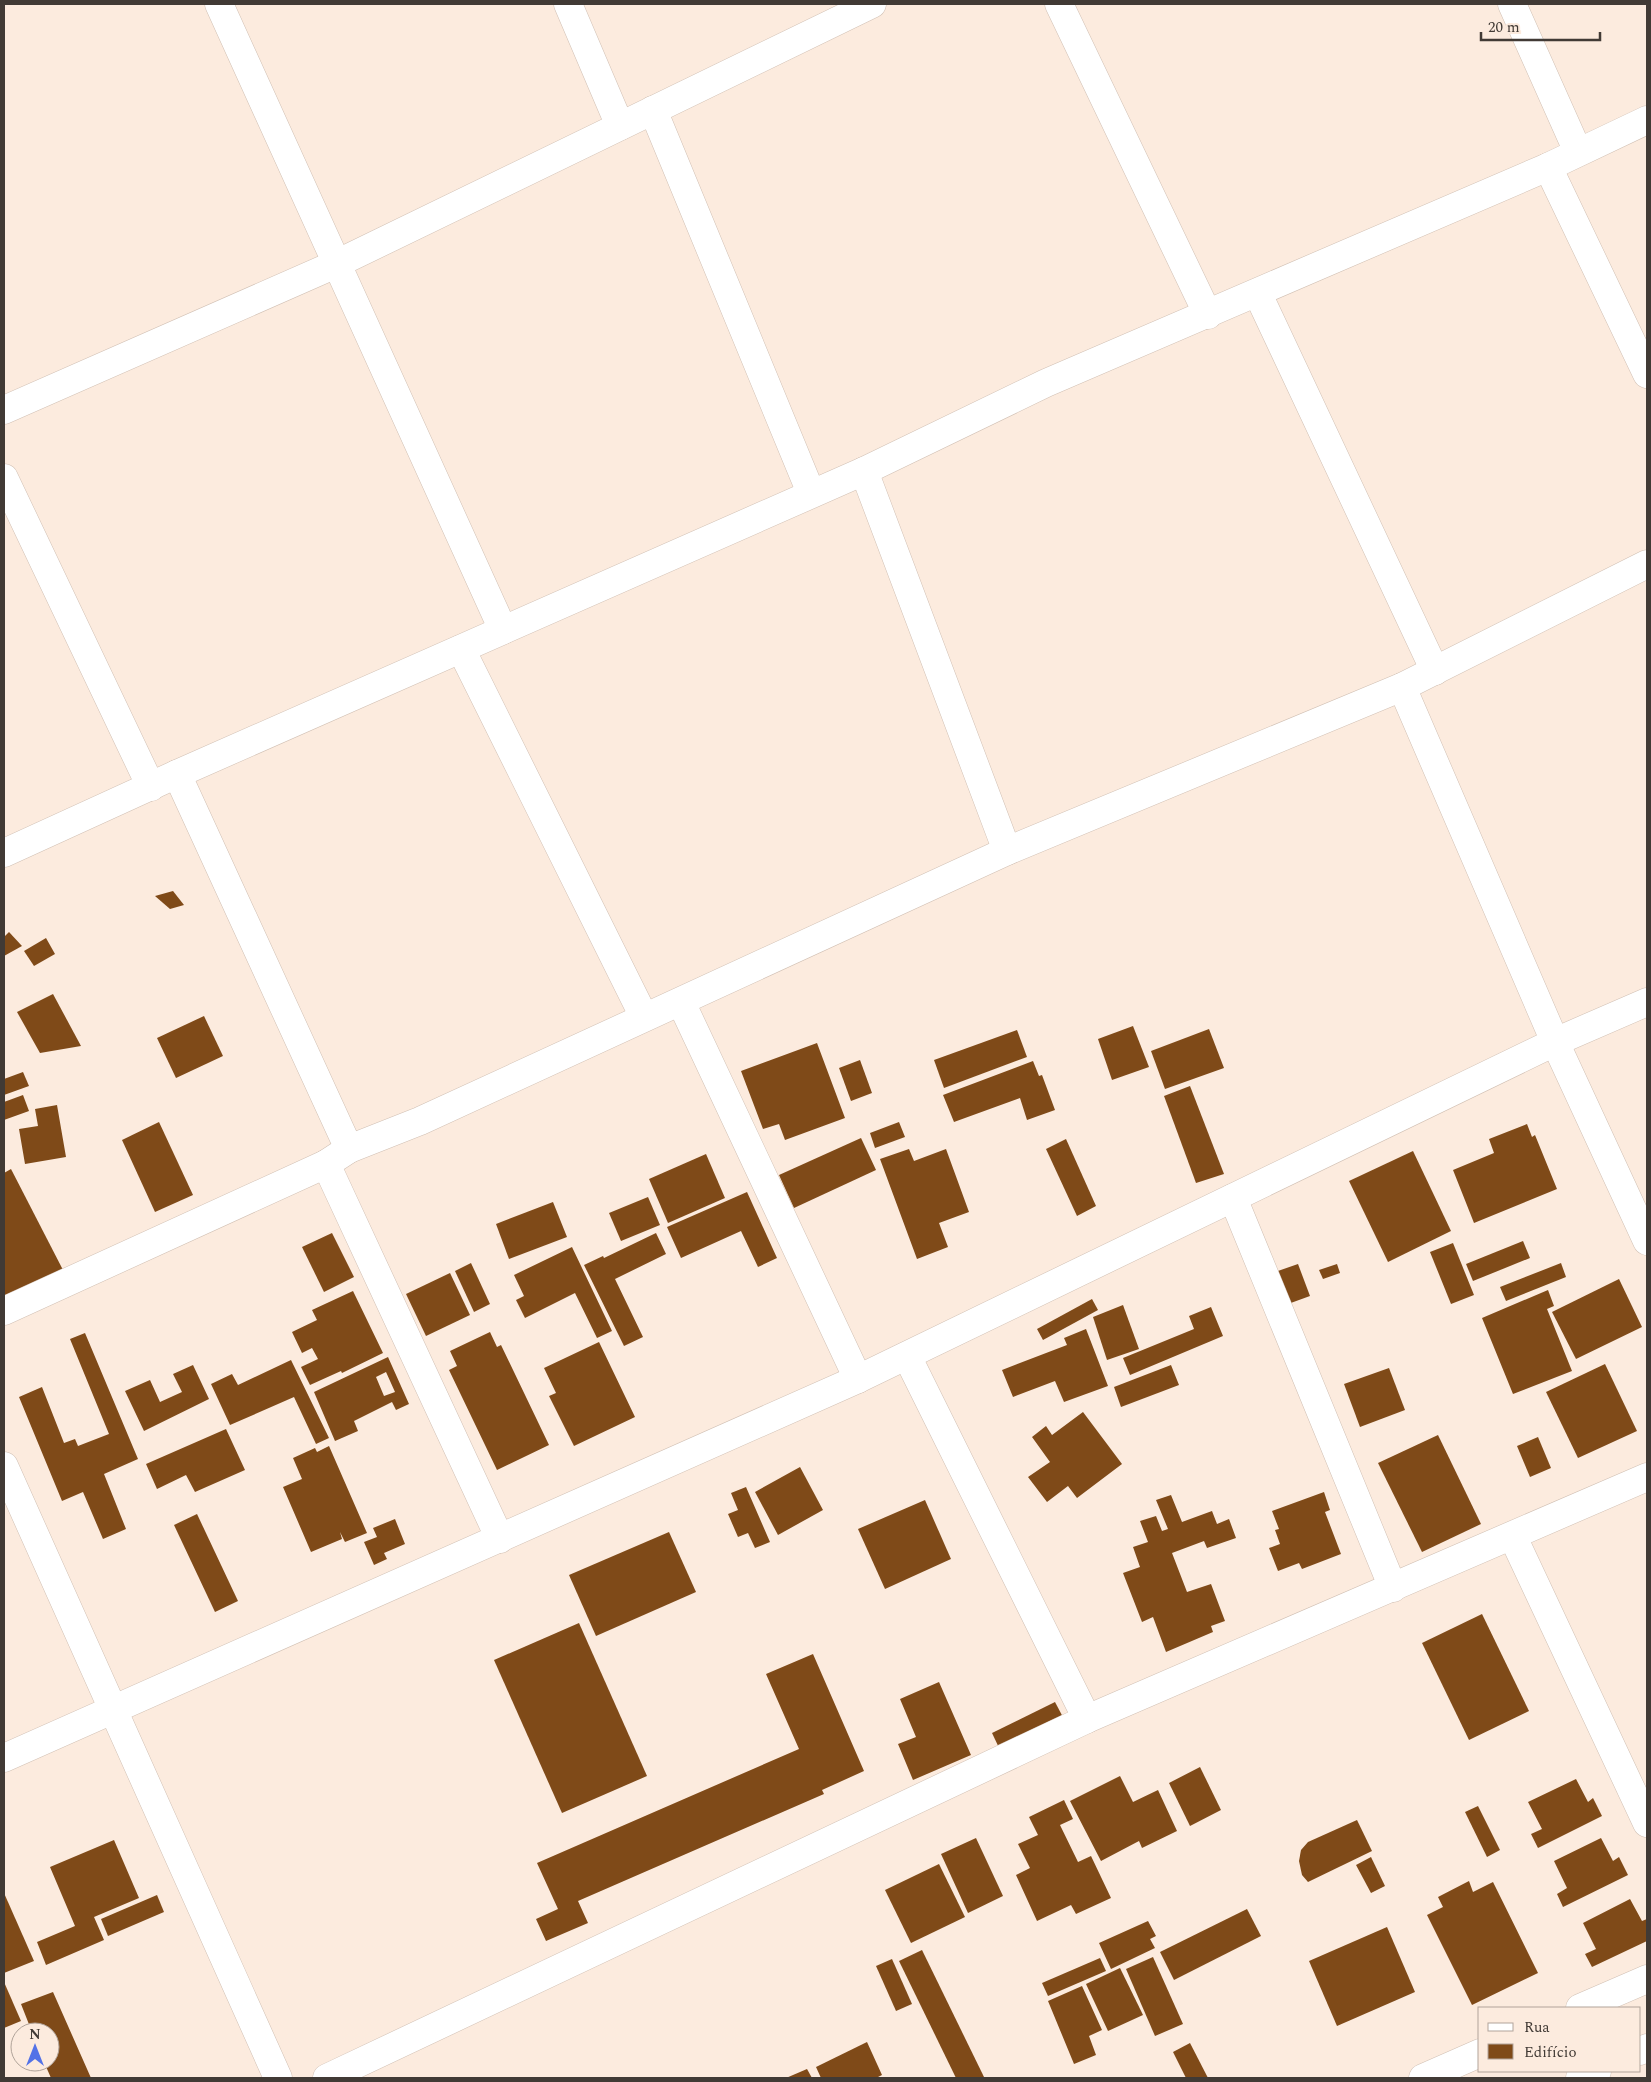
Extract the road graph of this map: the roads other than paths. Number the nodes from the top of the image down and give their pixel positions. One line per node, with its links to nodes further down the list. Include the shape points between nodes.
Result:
1 (219, 4): 11 (street)
2 (568, 4): 8 (street)
3 (872, 4): 6 (street)
4 (1059, 4): 13 (street)
5 (1512, 4): 9 (street)
6 (653, 110): 8 (street); 18 (street)
7 (1647, 120): 9 (street)
8 (620, 126): 11 (street)
9 (1578, 152): 10 (street)
10 (1548, 167): 12 (street); 14 (street)
11 (336, 264): 15 (street); 20 (street)
12 (1258, 294): 13 (street); 22 (street)
13 (1208, 314): 16 (street, via 1046,383)
14 (1647, 374)
15 (4, 410)
16 (864, 471): 18 (street); 26 (street)
17 (4, 478): 25 (street)
18 (811, 494): 20 (street)
19 (1647, 564): 22 (street)
20 (503, 630): 21 (street)
21 (461, 649): 24 (street); 30 (street)
22 (1435, 671): 23 (street)
23 (1402, 687): 26 (street); 31 (street)
24 (178, 774): 25 (street); 32 (street)
25 (151, 787): 27 (street)
26 (1007, 851): 28 (street)
27 (4, 853)
28 (681, 1002): 30 (street); 38 (street)
29 (1647, 1002): 31 (street)
30 (644, 1017): 32 (street, via 420,1121)
31 (1555, 1042): 34 (street); 35 (street)
32 (349, 1148): 33 (street)
33 (326, 1164): 36 (street); 42 (street)
34 (1233, 1198): 37 (street); 43 (street)
35 (1647, 1241)
36 (4, 1311)
37 (907, 1356): 38 (street); 45 (street)
38 (858, 1379): 42 (street)
39 (4, 1466): 44 (street)
40 (1647, 1477): 41 (street)
41 (1513, 1536): 43 (street); 47 (street)
42 (500, 1538): 44 (street)
43 (1393, 1588): 45 (street)
44 (113, 1711): 46 (street); 52 (street)
45 (1087, 1719): 53 (street)
46 (4, 1758)
47 (1647, 1823)
48 (1647, 1978): 49 (street)
49 (1582, 2007)
50 (1478, 2054): 54 (street)
51 (1595, 2072): 55 (street)
52 (278, 2078)
53 (327, 2078)
54 (1423, 2078)
55 (1580, 2078)

